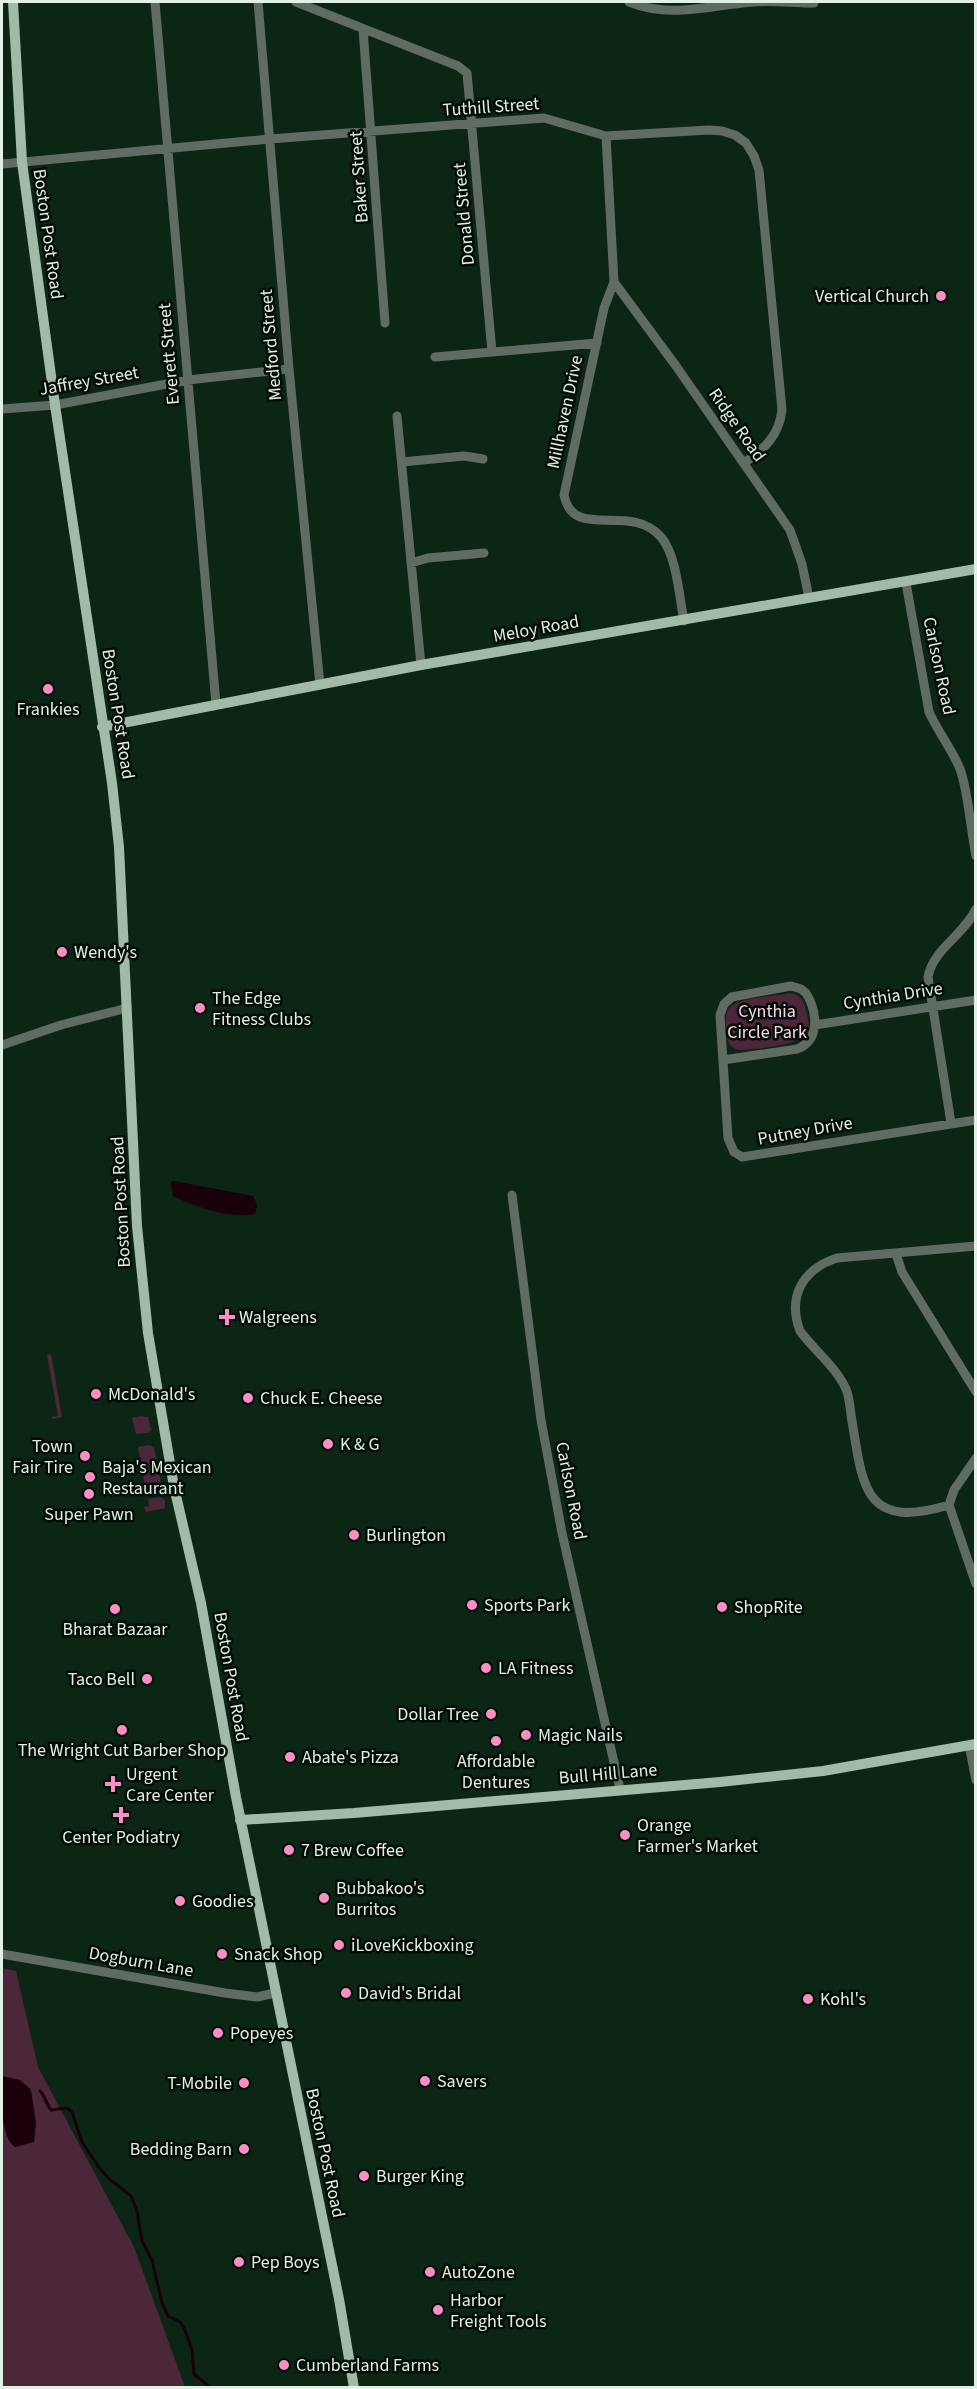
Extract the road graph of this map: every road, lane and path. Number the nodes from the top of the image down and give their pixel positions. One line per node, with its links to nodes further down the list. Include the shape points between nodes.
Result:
1 (13, 2): 14 (main road, Boston Post Road)
2 (155, 2): 13 (street, Everett Street)
3 (258, 2): 12 (street, Medford Street)
4 (296, 2): 8 (street)
5 (629, 2): 6 (street, via 684,11)
6 (754, 2): 7 (street)
7 (814, 3)
8 (363, 28): 9 (street, Donald Street, via 467,73); 10 (street, Baker Street)
9 (472, 124): 10 (street, Tuthill Street); 11 (street, Tuthill Street, via 544,118); 19 (street, Donald Street)
10 (372, 132): 12 (street, Tuthill Street); 17 (street, Baker Street)
11 (606, 136): 16 (street, Millhaven Drive); 28 (street, Tuthill Street, via 723,131 741,139 754,156 759,170 782,410 777,432 770,442)
12 (270, 139): 13 (street, Tuthill Street); 21 (street, Medford Street)
13 (168, 148): 14 (street, Tuthill Street); 22 (street, Everett Street)
14 (22, 162): 15 (street, Tuthill Street); 23 (main road, Boston Post Road)
15 (2, 164)
16 (614, 282): 18 (street, Millhaven Drive); 28 (street, Ridge Road)
17 (385, 323)
18 (597, 343): 19 (street); 34 (street, Millhaven Drive, via 564,490 565,501 580,518 632,520 661,537 671,555)
19 (492, 351): 20 (street)
20 (435, 357)
21 (289, 369): 22 (street, Jaffrey Street); 36 (street, Medford Street)
22 (188, 380): 23 (street, Jaffrey Street); 37 (street, Everett Street)
23 (55, 405): 24 (street, Jaffrey Street); 38 (main road, Boston Post Road)
24 (2, 409)
25 (397, 416): 27 (street)
26 (483, 459): 27 (street, via 464,456)
27 (402, 462): 30 (street)
28 (744, 463): 33 (street, Ridge Road, via 789,530 802,564)
29 (484, 553): 30 (street)
30 (411, 563): 35 (street)
31 (975, 569): 32 (main road, Meloy Road)
32 (906, 583): 33 (main road, Meloy Road); 39 (street, Carlson Road, via 929,712 961,772)
33 (808, 598): 34 (main road, Meloy Road)
34 (684, 621): 35 (main road, Meloy Road)
35 (421, 665): 36 (main road, Meloy Road)
36 (320, 685): 37 (main road, Meloy Road)
37 (216, 704): 38 (main road, Meloy Road)
38 (102, 727): 43 (main road, Boston Post Road, via 119,847)
39 (975, 856)
40 (975, 909): 42 (street, via 966,927 930,969)
41 (975, 1000): 42 (street, Cynthia Drive)
42 (933, 1007): 44 (street, Cynthia Drive); 48 (street)
43 (127, 1008): 45 (street); 59 (main road, Boston Post Road, via 137,1226 148,1333 174,1487 201,1603)
44 (815, 1025): 46 (street, via 811,1039 800,1048); 46 (street, via 810,999 798,987 732,998 721,1010)
45 (2, 1045)
46 (723, 1060): 48 (street, Putney Drive, via 728,1138 734,1152 742,1157)
47 (975, 1120): 48 (street, Putney Drive)
48 (951, 1123)
49 (512, 1195): 58 (street, Carlson Road, via 541,1420 562,1533)
50 (975, 1246): 51 (street)
51 (896, 1254): 52 (street, via 902,1272); 54 (street, via 823,1262 801,1285 796,1322 845,1388 861,1476 872,1495 891,1510 906,1514)
52 (975, 1392)
53 (975, 1458): 54 (street)
54 (949, 1505): 55 (street)
55 (975, 1584)
56 (972, 1744): 57 (street); 58 (main road, Bull Hill Lane, via 824,1771)
57 (975, 1780)
58 (620, 1789): 59 (main road, Bull Hill Lane)
59 (240, 1820): 61 (main road, Boston Post Road)
60 (2, 1954): 61 (street, Dogburn Lane, via 225,1993 257,1997)
61 (275, 1993): 62 (main road, Boston Post Road)
62 (354, 2388)

